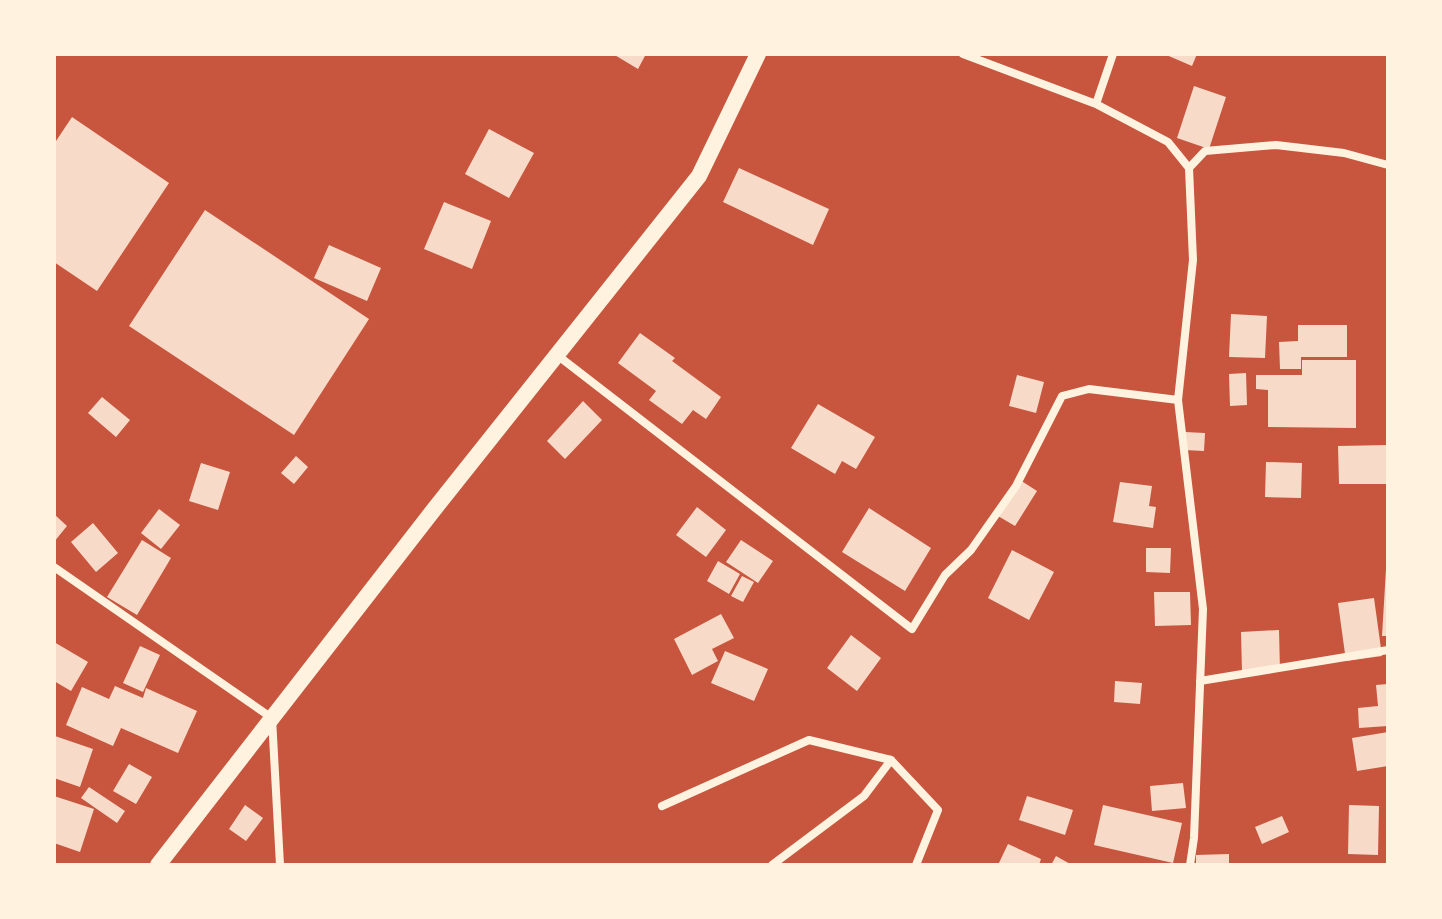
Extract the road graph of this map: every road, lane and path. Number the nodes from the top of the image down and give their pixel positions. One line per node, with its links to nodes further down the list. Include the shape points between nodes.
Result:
1 (758, 54): 7 (main road, via 699,176)
2 (963, 54): 4 (street)
3 (1113, 54): 4 (street)
4 (1096, 104): 6 (street, via 1168,142)
5 (1388, 165): 6 (street, via 1344,153 1276,145 1205,151)
6 (1189, 168): 8 (street, via 1193,260)
7 (556, 355): 8 (street, via 912,629 945,575 971,550 1016,486 1062,396 1089,389); 12 (main road)
8 (1178, 400): 11 (street, via 1203,609)
9 (54, 567): 12 (street)
10 (1388, 650): 11 (street)
11 (1200, 681): 19 (street)
12 (272, 718): 15 (main road); 16 (street)
13 (891, 760): 14 (street, via 809,740); 17 (street, via 864,796); 18 (street, via 938,810)
14 (662, 806)
15 (158, 865)
16 (280, 865)
17 (772, 865)
18 (916, 865)
19 (1190, 865)

